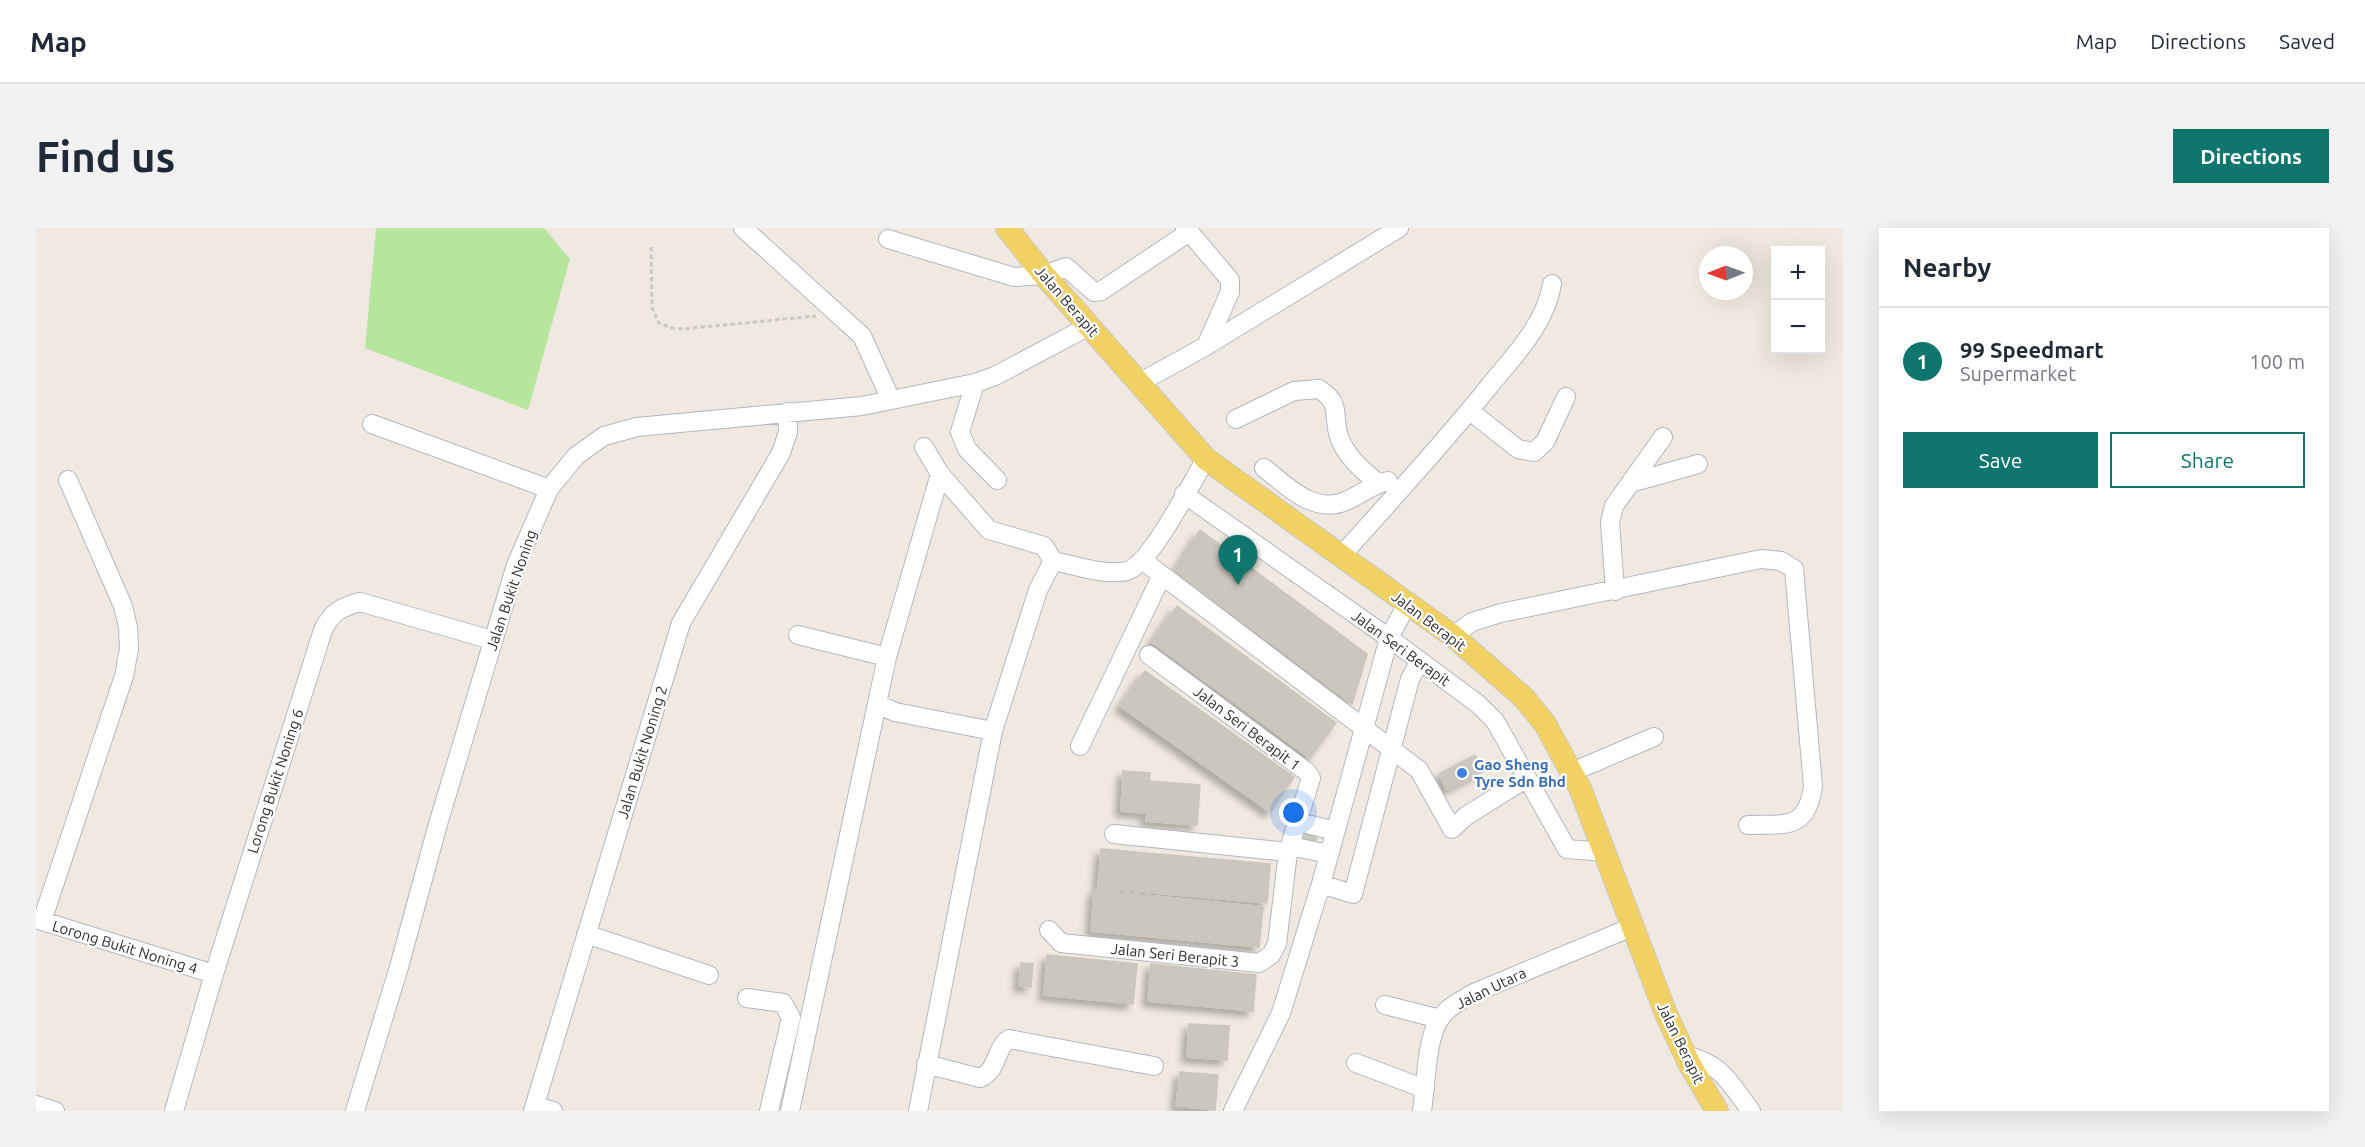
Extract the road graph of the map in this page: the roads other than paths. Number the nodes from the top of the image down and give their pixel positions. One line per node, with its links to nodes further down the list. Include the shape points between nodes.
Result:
1 (743, 228): 12 (street, via 862,336)
2 (1007, 228): 5 (main road, Jalan Berapit)
3 (1399, 228): 8 (street)
4 (888, 239): 5 (street, via 1014,277)
5 (1044, 275): 7 (main road, Jalan Berapit); 8 (street, via 1066,267 1094,292 1101,291 1185,235 1185,228 1230,280 1230,291)
6 (1552, 284): 13 (street, via 1550,301 1524,343)
7 (1089, 326): 9 (street, Jalan Bukit Noning); 10 (main road, Jalan Berapit)
8 (1206, 346): 10 (street)
9 (975, 383): 12 (street, Jalan Bukit Noning); 24 (street, via 960,432 967,449)
10 (1139, 383): 19 (main road, Jalan Berapit)
11 (1566, 397): 13 (street, via 1545,442 1534,452 1518,449)
12 (891, 400): 14 (street, Jalan Bukit Noning)
13 (1470, 411): 27 (street)
14 (787, 412): 28 (street, Jalan Bukit Noning, via 637,427 604,436 576,456); 62 (street, Jalan Bukit Noning 2, via 788,432 781,453 681,623)
15 (1236, 418): 26 (street, via 1294,391 1319,389 1334,406 1337,433 1344,447)
16 (372, 424): 28 (street)
17 (1663, 437): 25 (street)
18 (924, 447): 22 (street)
19 (1206, 459): 29 (street); 30 (main road, Jalan Berapit)
20 (1698, 464): 25 (street)
21 (1264, 468): 26 (street, via 1304,499 1319,504 1346,501)
22 (940, 474): 32 (street, via 989,530 1044,546); 41 (street)
23 (68, 480): 59 (street, via 119,595 128,627 129,649 116,705)
24 (997, 480)
25 (1630, 483): 34 (street, via 1614,506 1610,522)
26 (1379, 484): 27 (street, via 1392,480)
27 (1402, 487): 30 (street)
28 (549, 489): 39 (street, Jalan Bukit Noning, via 516,565)
29 (1184, 494): 31 (street); 38 (street, Jalan Seri Berapit)
30 (1341, 556): 35 (main road, Jalan Berapit)
31 (1142, 560): 32 (street, via 1128,570 1111,572); 33 (street)
32 (1053, 561): 45 (street, via 1038,590)
33 (1162, 574): 44 (street); 47 (street)
34 (1615, 591): 37 (street, via 1473,622); 52 (street, via 1761,559 1781,561 1794,569 1813,786 1810,805 1802,819 1790,824)
35 (1407, 604): 37 (main road, Jalan Berapit); 38 (street)
36 (798, 635): 41 (street)
37 (1453, 636): 49 (main road, Jalan Berapit, via 1524,699 1545,724)
38 (1389, 638): 42 (street, Jalan Seri Berapit); 44 (street)
39 (492, 640): 63 (street, Lorong Bukit Noning 6, via 360,602 331,614); 79 (street, Jalan Bukit Noning)
40 (1149, 655): 51 (street, Jalan Seri Berapit 1, via 1307,772 1311,785)
41 (887, 657): 43 (street)
42 (1420, 661): 48 (street, via 1410,679); 50 (street, Jalan Seri Berapit, via 1495,721)
43 (877, 704): 45 (street, via 895,712); 73 (street)
44 (1363, 728): 48 (street); 53 (street)
45 (993, 731): 70 (street)
46 (1654, 737): 49 (street)
47 (1080, 746)
48 (1391, 749): 50 (street, via 1419,770 1452,829); 58 (street, via 1353,894)
49 (1572, 772): 56 (main road, Jalan Berapit)
50 (1527, 778): 56 (street, Jalan Seri Berapit, via 1567,849)
51 (1299, 822): 53 (street); 55 (street, Jalan Seri Berapit 1)
52 (1748, 825)
53 (1335, 831): 57 (street)
54 (1114, 834): 55 (street)
55 (1289, 849): 57 (street); 61 (street, Jalan Seri Berapit 3, via 1277,944 1271,955 1259,963 1061,943)
56 (1604, 852): 60 (main road, Jalan Berapit)
57 (1329, 855): 58 (street)
58 (1321, 884): 84 (street, via 1281,1013)
59 (39, 920): 63 (street, Lorong Bukit Noning 4)
60 (1632, 927): 67 (street, Jalan Utara, via 1474,993 1453,1005); 68 (main road, Jalan Berapit)
61 (1049, 930)
62 (586, 934): 64 (street); 76 (street, Jalan Bukit Noning 2)
63 (214, 974): 78 (street, Lorong Bukit Noning 6)
64 (709, 975)
65 (747, 998): 72 (street, via 783,1003 789,1011 791,1018)
66 (1385, 1005): 67 (street)
67 (1440, 1019): 74 (street, Jalan Utara, via 1433,1037)
68 (1685, 1054): 86 (main road, Jalan Berapit); 87 (street, via 1711,1062)
69 (1356, 1063): 74 (street)
70 (926, 1064): 71 (street, via 980,1077 993,1070 1003,1043 1009,1039); 83 (street)
71 (1154, 1066)
72 (779, 1071): 73 (street); 81 (street)
73 (797, 1076): 82 (street)
74 (1425, 1089): 85 (street, Jalan Utara)
75 (36, 1105): 77 (street)
76 (534, 1108): 80 (street)
77 (55, 1111)
78 (174, 1111)
79 (355, 1111)
80 (553, 1111)
81 (769, 1111)
82 (790, 1111)
83 (918, 1111)
84 (1233, 1111)
85 (1422, 1111)
86 (1717, 1111)
87 (1751, 1111)

